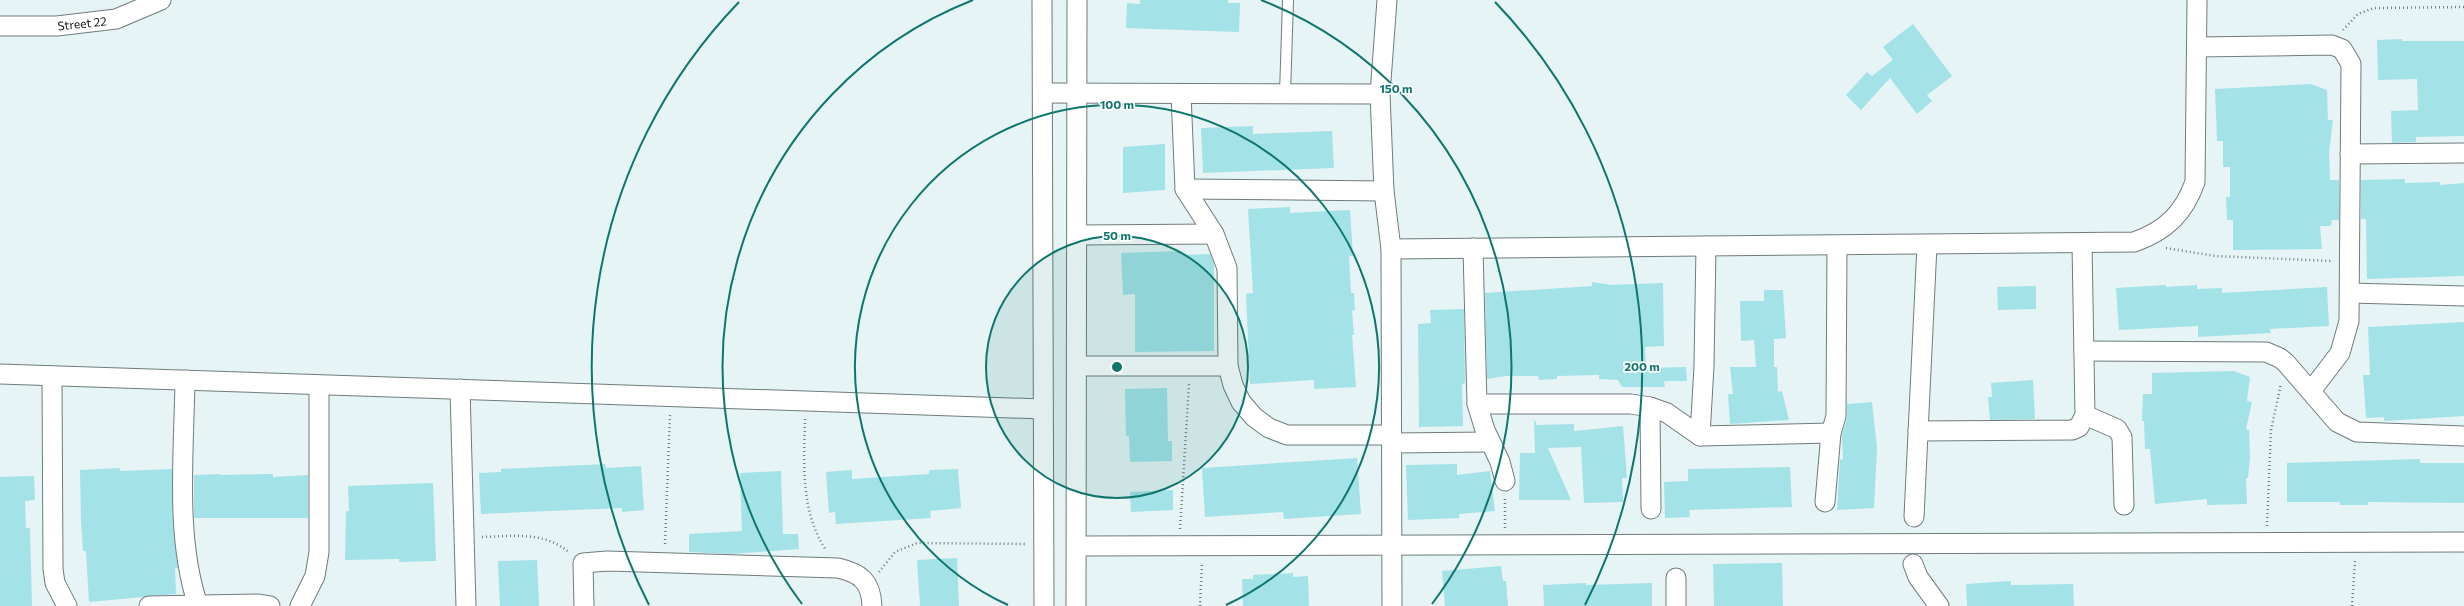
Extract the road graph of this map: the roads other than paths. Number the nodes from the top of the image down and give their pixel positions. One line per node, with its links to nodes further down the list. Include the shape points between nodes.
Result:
1 (161, 0): 7 (street, Street 22, via 116,19 57,26)
2 (1042, 0): 9 (street)
3 (1077, 0): 10 (street)
4 (1288, 0): 12 (lane)
5 (1387, 0): 13 (street)
6 (2197, 0): 8 (street)
7 (0, 26)
8 (2197, 47): 15 (street, via 2332,45 2342,49 2351,64); 20 (street, via 2195,182 2189,199 2166,227 2151,236 2134,242)
9 (1043, 94): 10 (street); 39 (street)
10 (1078, 94): 11 (street); 19 (street)
11 (1181, 94): 12 (street); 16 (street)
12 (1285, 94): 13 (street)
13 (1380, 94): 17 (street)
14 (2464, 153): 15 (street)
15 (2350, 154): 26 (street)
16 (1185, 188): 17 (street); 18 (street)
17 (1384, 190): 25 (street)
18 (1214, 234): 19 (street); 30 (street, via 1227,268)
19 (1078, 235): 29 (street)
20 (2082, 244): 21 (street); 28 (street)
21 (1927, 245): 23 (street); 41 (street)
22 (1706, 246): 23 (street); 24 (street); 43 (street)
23 (1837, 246): 42 (street, via 1836,416)
24 (1473, 248): 25 (street); 37 (street)
25 (1392, 249): 45 (street)
26 (2350, 293): 27 (street); 36 (street, via 2345,343)
27 (2464, 296)
28 (2084, 351): 36 (street, via 2266,352 2286,363); 40 (street)
29 (1078, 366): 30 (street); 54 (street)
30 (1228, 366): 45 (street, via 1241,402 1254,417 1269,428 1287,435)
31 (0, 374): 32 (street)
32 (52, 376): 33 (street); 58 (street, via 53,569 55,583)
33 (185, 380): 34 (street); 57 (street, via 184,539 190,584)
34 (319, 385): 35 (street); 61 (street, via 319,552 315,576)
35 (460, 389): 39 (street); 62 (street)
36 (2311, 391): 44 (street, via 2337,422 2356,432)
37 (1477, 404): 38 (street, via 1631,404); 46 (street)
38 (1650, 407): 43 (street, via 1667,413); 50 (street)
39 (1043, 409): 65 (street)
40 (2084, 415): 41 (street, via 2079,427 2072,430); 49 (street, via 2117,429 2122,437)
41 (1918, 431): 51 (street)
42 (1831, 434): 43 (street); 48 (street)
43 (1700, 436)
44 (2464, 436)
45 (1392, 439): 46 (street); 53 (street)
46 (1490, 442): 47 (street)
47 (1505, 481)
48 (1825, 502)
49 (2124, 505)
50 (1651, 509)
51 (1914, 518)
52 (2464, 542): 53 (street)
53 (1392, 545): 54 (street); 67 (street)
54 (1077, 546): 66 (street)
55 (1913, 564): 69 (street, via 1918,577)
56 (1676, 578): 68 (street)
57 (198, 605): 59 (street); 60 (street)
58 (67, 606)
59 (149, 606)
60 (270, 606)
61 (300, 606)
62 (466, 606)
63 (584, 606): 64 (street, via 583,563 607,561 838,568 855,572 868,585)
64 (872, 606)
65 (1044, 606)
66 (1076, 606)
67 (1392, 606)
68 (1676, 606)
69 (1939, 606)

